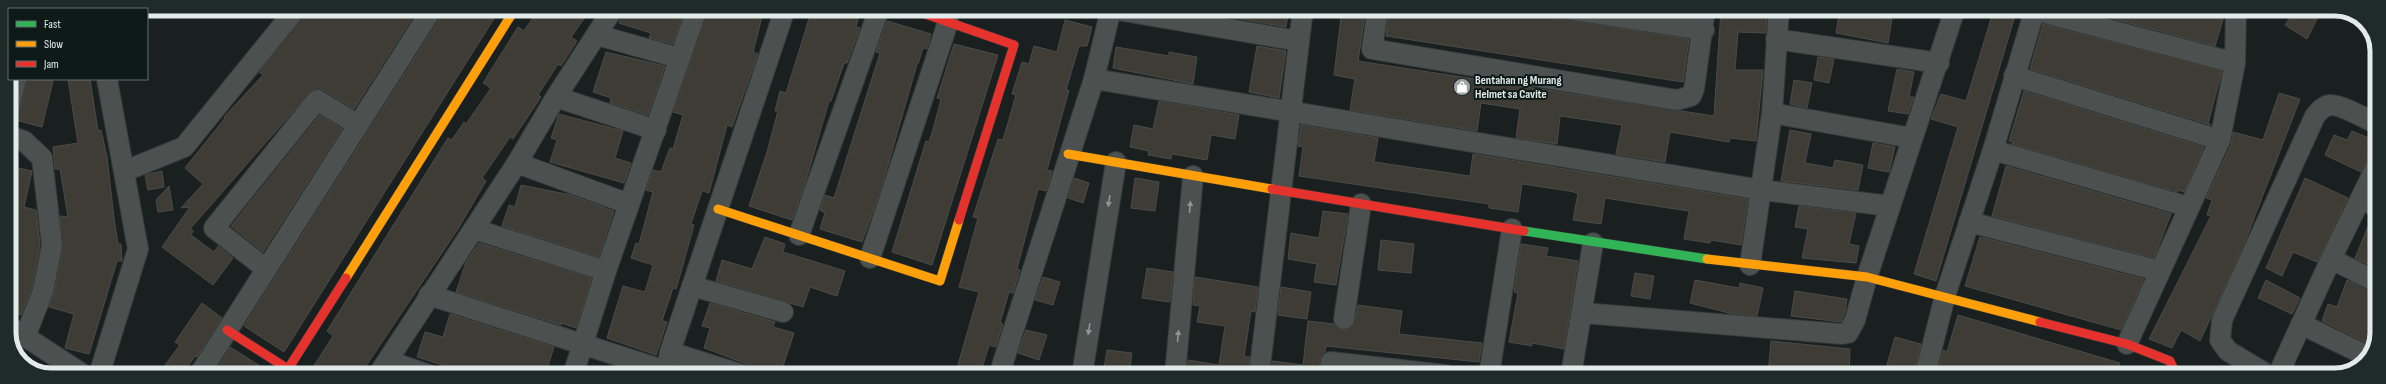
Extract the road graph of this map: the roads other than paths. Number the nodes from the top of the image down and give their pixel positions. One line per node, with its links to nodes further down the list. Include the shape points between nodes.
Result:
1 (290, 16): 44 (street, via 184,147)
2 (428, 16): 35 (street)
3 (511, 16): 84 (street)
4 (609, 16): 22 (street)
5 (694, 16): 25 (street)
6 (783, 16): 53 (street)
7 (877, 16): 57 (street)
8 (931, 16): 20 (street)
9 (1110, 16): 29 (street)
10 (1153, 16): 24 (street)
11 (1302, 16): 24 (street)
12 (1377, 16): 21 (street, via 1372,49 1676,100 1691,96 1694,89)
13 (1614, 16): 21 (street)
14 (1705, 16): 21 (street)
15 (1778, 16): 23 (street)
16 (1953, 16): 26 (street)
17 (2033, 16): 28 (street)
18 (2058, 16): 27 (street)
19 (2236, 16): 27 (street)
20 (948, 22): 59 (street); 59 (street, via 1014,45 940,281)
21 (1704, 30)
22 (597, 35): 25 (street); 31 (street)
23 (1776, 39): 26 (street); 33 (street)
24 (1299, 41): 32 (street)
25 (679, 58): 36 (street)
26 (1939, 63): 38 (street)
27 (2235, 63): 39 (street)
28 (2014, 76): 39 (street); 40 (street)
29 (1094, 79): 32 (street); 41 (street)
30 (107, 80): 44 (street)
31 (556, 97): 36 (street); 43 (street)
32 (1291, 112): 46 (street); 47 (street)
33 (1772, 113): 38 (street); 46 (street)
34 (2370, 121): 98 (street, via 2338,106 2330,105 2315,116 2222,320 2220,340 2228,351)
35 (358, 125): 62 (street); 62 (street, via 317,100 214,228)
36 (656, 130): 49 (street)
37 (16, 138): 75 (street, via 24,141 42,158 52,245 43,291)
38 (1912, 138): 51 (street)
39 (2220, 140): 52 (street)
40 (1993, 150): 52 (street); 54 (street)
41 (1068, 154): 42 (street); 88 (street)
42 (1116, 162): 45 (street); 89 (street, one-way to 89)
43 (517, 163): 49 (street); 55 (street)
44 (125, 171): 81 (street, via 138,249)
45 (1193, 176): 47 (street); 90 (street, one-way to 45)
46 (1762, 190): 51 (street); 61 (street)
47 (1281, 191): 50 (street); 91 (street)
48 (2369, 203): 60 (street)
49 (629, 204): 63 (street)
50 (1361, 204): 56 (street); 72 (street)
51 (1890, 206): 65 (street)
52 (2189, 207): 64 (street)
53 (718, 209): 57 (street); 67 (street)
54 (1969, 222): 64 (street); 69 (street)
55 (474, 229): 63 (street); 68 (street)
56 (1512, 229): 58 (street); 94 (street)
57 (799, 235): 59 (street)
58 (1593, 243): 61 (street); 71 (street)
59 (870, 258)
60 (2331, 259): 66 (street); 73 (street)
61 (1750, 265): 65 (street)
62 (266, 269): 74 (street)
63 (606, 270): 77 (street)
64 (2160, 271): 76 (street)
65 (1867, 277): 69 (street); 71 (street, via 1853,327 1848,333 1842,334)
66 (2370, 278)
67 (692, 286): 70 (street); 79 (street)
68 (429, 295): 77 (street); 85 (street)
69 (1945, 296): 76 (street); 96 (street)
70 (783, 312)
71 (1583, 313): 95 (street)
72 (1344, 319)
73 (2302, 324): 78 (street); 99 (street)
74 (227, 330): 82 (street); 83 (street)
75 (17, 331): 80 (street)
76 (2127, 344): 97 (street, via 2170,361)
77 (584, 345): 79 (street); 86 (street)
78 (2362, 354)
79 (667, 366): 87 (street)
80 (73, 368)
81 (101, 368)
82 (203, 368)
83 (286, 368)
84 (289, 368)
85 (383, 368)
86 (576, 368)
87 (684, 368)
88 (1001, 368)
89 (1083, 368)
90 (1176, 368)
91 (1260, 368)
92 (1330, 368): 93 (street, via 1331,362)
93 (1375, 368)
94 (1490, 368)
95 (1572, 368)
96 (1927, 368)
97 (2173, 368)
98 (2256, 368)
99 (2281, 368)

